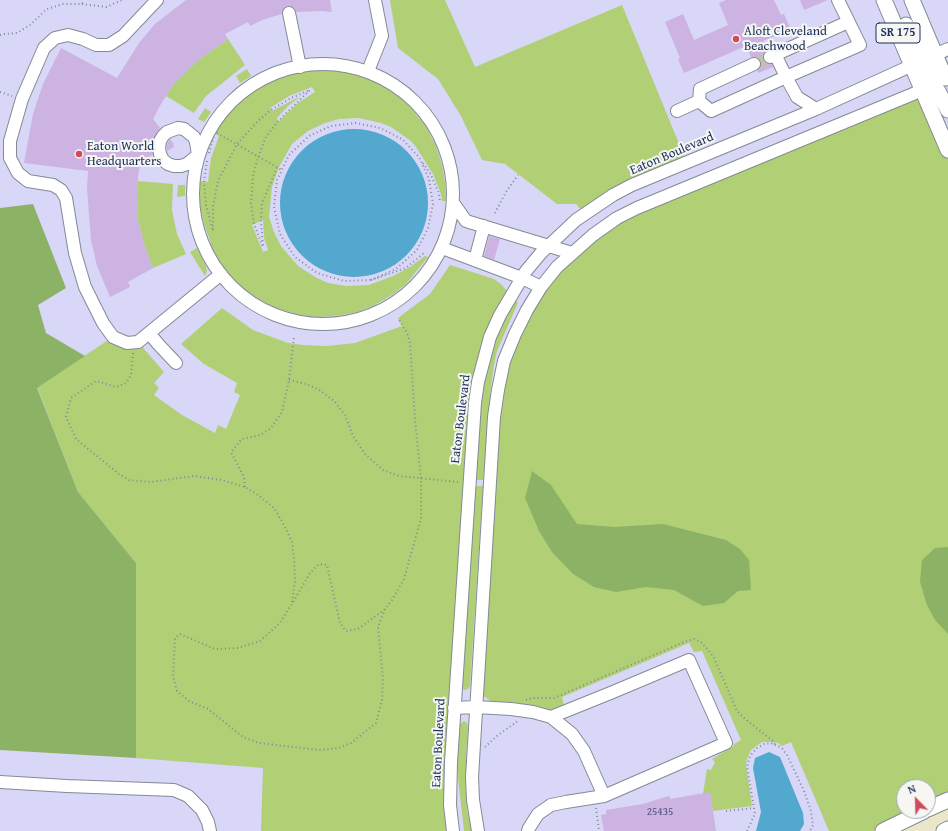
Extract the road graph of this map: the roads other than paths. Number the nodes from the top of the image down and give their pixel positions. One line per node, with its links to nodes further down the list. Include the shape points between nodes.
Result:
1 (157, 0): 30 (street, via 123,36 109,45 96,45 68,35 55,38 44,48 22,99 10,141 10,158 18,173 28,181 53,185 61,190 66,198 75,253 85,287 113,337 127,343 138,342)
2 (375, 0): 13 (street, via 382,36)
3 (838, 0): 8 (street)
4 (884, 0): 11 (main road, SR 175)
5 (895, 0): 9 (main road, via 913,41)
6 (912, 0): 9 (main road, SR 175)
7 (289, 13): 12 (street)
8 (848, 22): 14 (street, via 860,45); 14 (street, via 772,55)
9 (937, 55): 11 (street, Eaton Boulevard); 15 (main road)
10 (754, 64): 16 (street, via 700,88)
11 (912, 66): 15 (main road, SR 175); 17 (street, Eaton Boulevard)
12 (300, 67): 13 (street, via 327,63); 27 (street, via 285,69 247,88 217,117 198,155 192,190 196,226 209,259)
13 (368, 71): 21 (street, via 405,92 434,123 450,162)
14 (786, 77): 16 (street, via 711,111); 17 (street, via 797,97)
15 (939, 82): 18 (main road); 20 (main road, SR 175); 25 (street, via 637,208 617,218)
16 (699, 101): 19 (street)
17 (816, 108): 23 (street, Eaton Boulevard, via 632,185 576,220)
18 (948, 110)
19 (677, 111)
20 (948, 150)
21 (454, 204): 22 (street, via 466,221); 24 (street)
22 (484, 226): 23 (street); 26 (street)
23 (548, 246): 25 (street); 28 (street, Eaton Boulevard)
24 (442, 248): 26 (street); 27 (street, via 437,259 419,282 396,302 364,318 329,324 293,321 260,308 231,287)
25 (572, 253): 29 (street)
26 (475, 260): 28 (street)
27 (221, 274): 30 (street)
28 (522, 278): 29 (street); 33 (street, Eaton Boulevard, via 490,337 478,382 472,423)
29 (541, 287): 32 (street, via 527,310 504,360 498,390 494,417)
30 (149, 333): 31 (street)
31 (176, 363)
32 (476, 707): 33 (street); 34 (street, via 533,712); 43 (street, via 472,777)
33 (454, 708): 42 (street, Eaton Boulevard, via 450,805)
34 (551, 717): 36 (street, via 572,734 584,751); 36 (street, via 689,660 726,743)
35 (0, 782): 41 (street, via 174,790 188,796 202,810)
36 (604, 796): 44 (street, via 551,805 538,814)
37 (948, 800): 38 (main road)
38 (936, 805)
39 (908, 819): 45 (main road)
40 (948, 829): 46 (main road)
41 (210, 831)
42 (453, 831)
43 (478, 831)
44 (528, 831)
45 (883, 831)
46 (944, 831)

